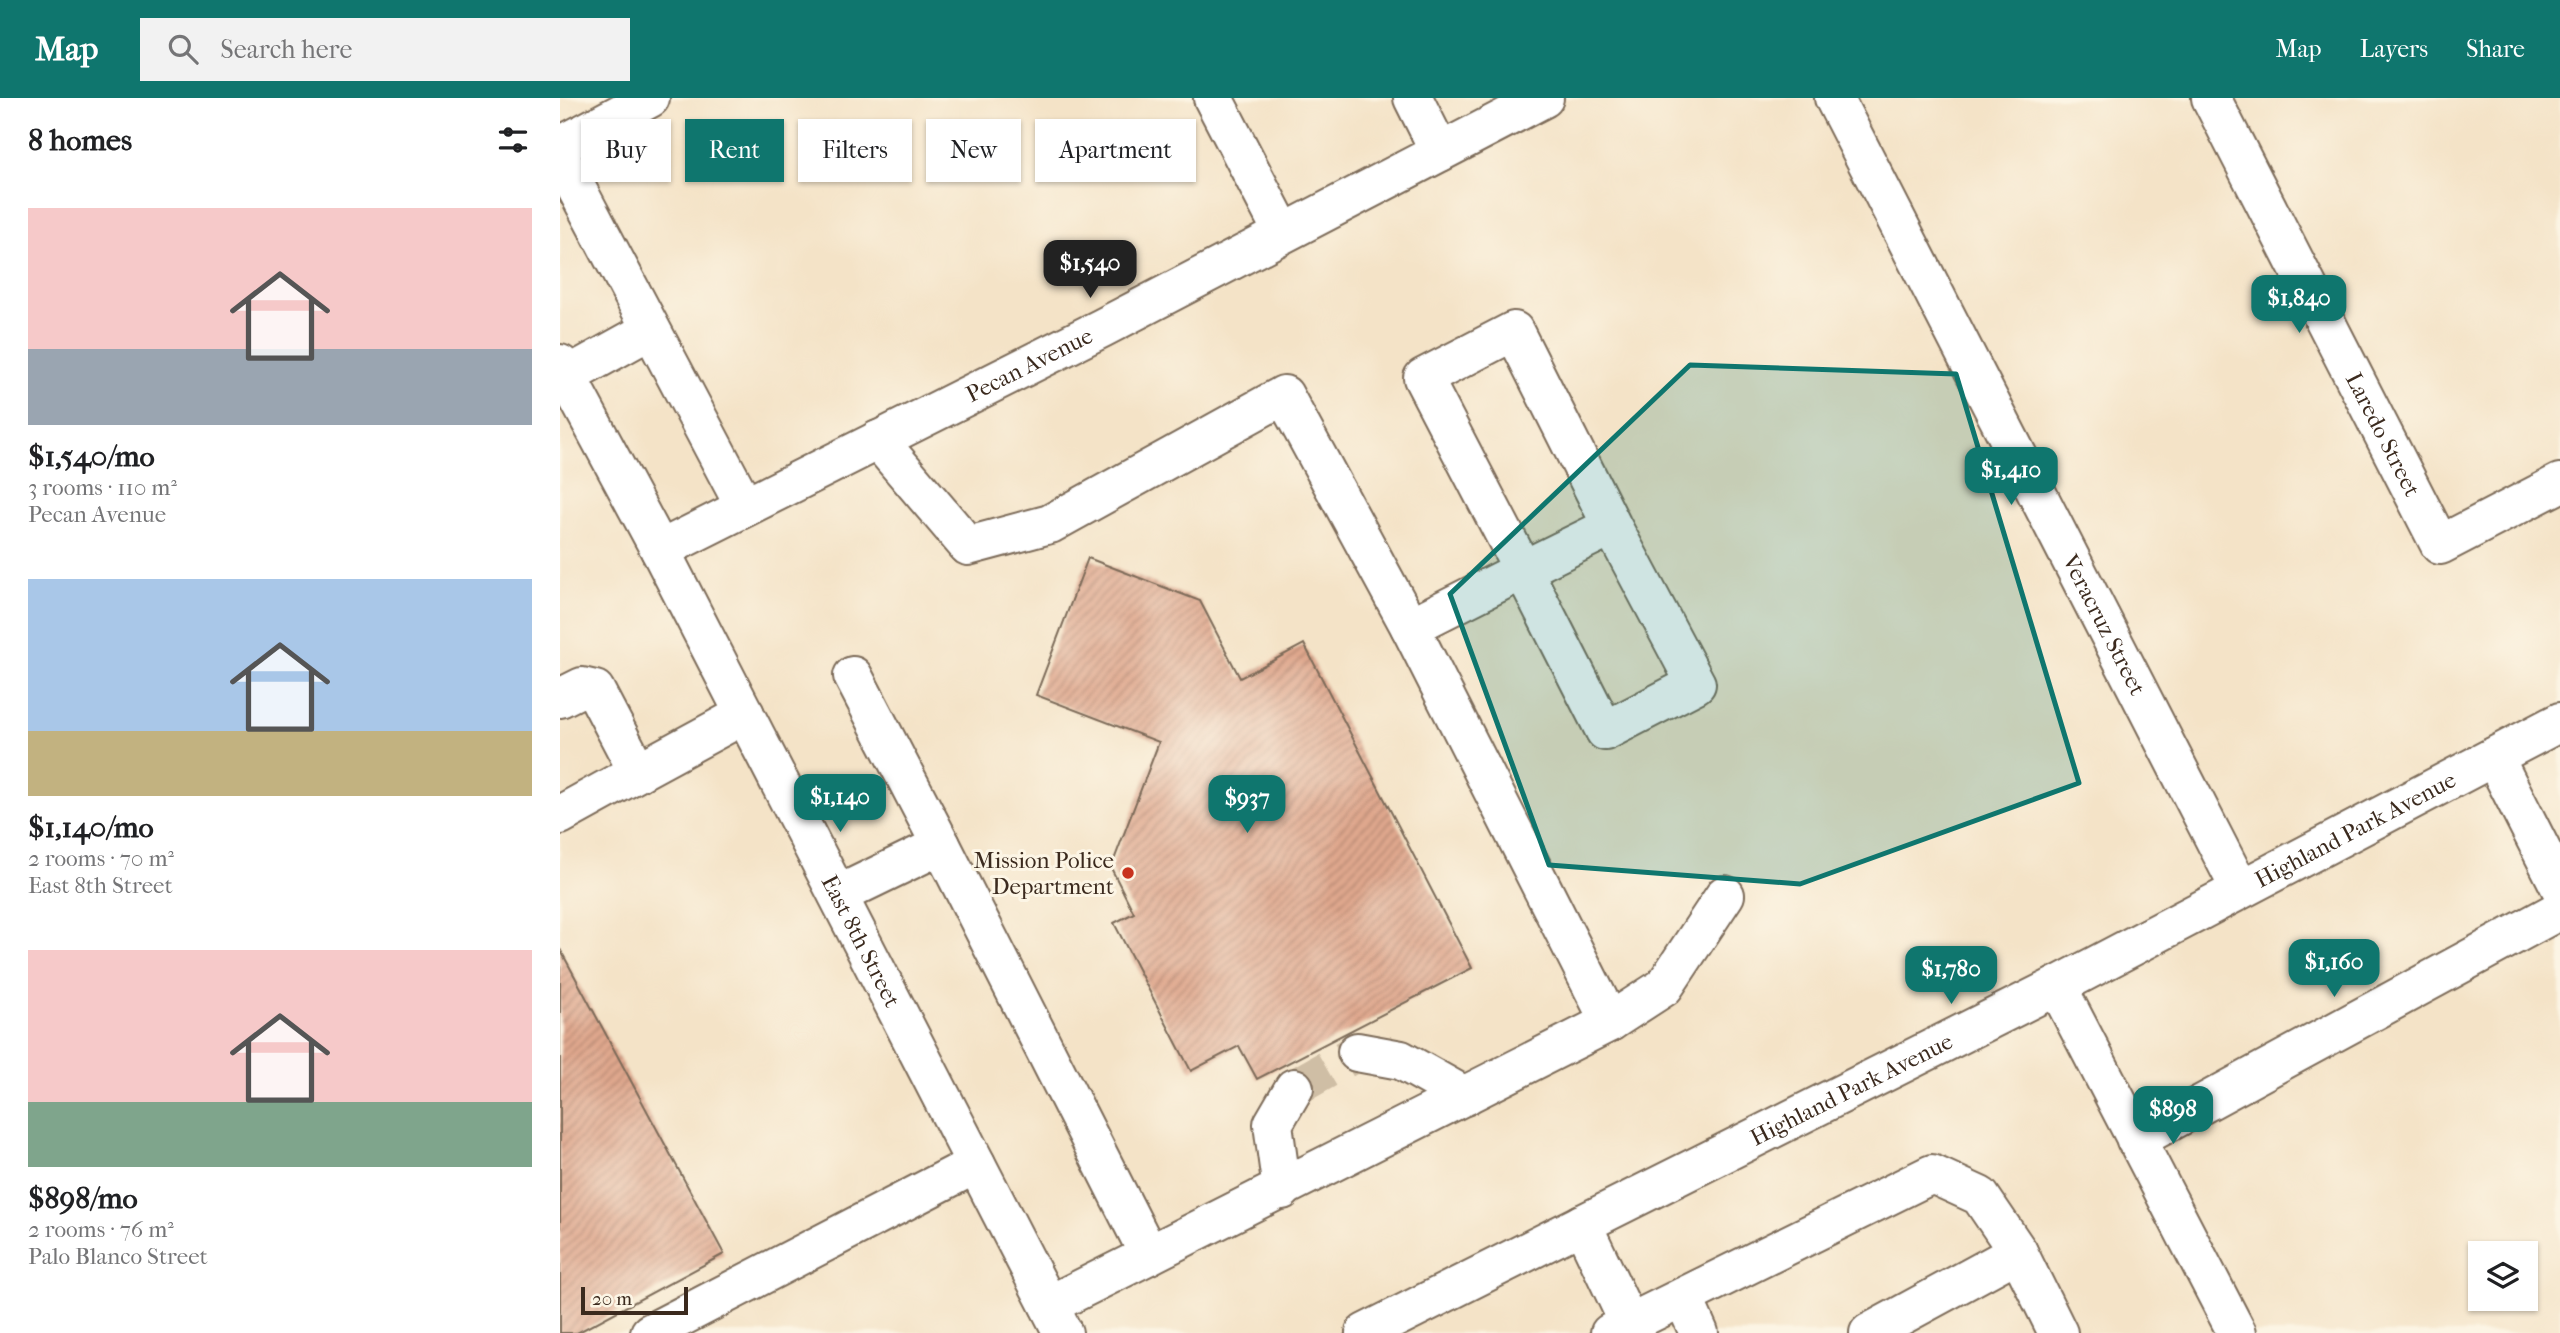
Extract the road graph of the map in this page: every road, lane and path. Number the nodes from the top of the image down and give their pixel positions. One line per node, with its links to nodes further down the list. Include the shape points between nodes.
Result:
1 (650, 98): 7 (street)
2 (1213, 98): 10 (street)
3 (1413, 98): 8 (street)
4 (1544, 98): 8 (street, Pecan Avenue)
5 (1834, 98): 29 (street, Veracruz Street)
6 (2211, 98): 14 (street, Laredo Street, via 2440,545)
7 (560, 146)
8 (1440, 152): 10 (street, Pecan Avenue)
9 (560, 157): 11 (street)
10 (1283, 233): 13 (street, Pecan Avenue)
11 (650, 330): 12 (street); 15 (street)
12 (567, 390): 17 (street, East 8th Street)
13 (878, 440): 15 (street, Pecan Avenue); 19 (street, via 968,546 1050,524 1284,394)
14 (2560, 484)
15 (745, 507): 17 (street, Pecan Avenue)
16 (1612, 526): 18 (street); 18 (street, via 1696,684 1605,731); 18 (street, via 1514,331 1423,378)
17 (660, 550): 22 (street, East 8th Street)
18 (1522, 570): 19 (street)
19 (1410, 627): 34 (street)
20 (853, 676): 27 (street)
21 (560, 698): 25 (street, via 582,687 595,690)
22 (745, 714): 25 (street); 30 (street, East 8th Street)
23 (2560, 722): 24 (street, Highland Park Avenue)
24 (2494, 757): 28 (street); 29 (street, Highland Park Avenue)
25 (638, 772): 26 (street)
26 (560, 815)
27 (941, 845): 30 (street); 43 (street)
28 (2560, 887)
29 (2240, 889): 33 (street, Highland Park Avenue)
30 (838, 895): 39 (street, East 8th Street)
31 (1725, 895): 34 (street, via 1664,987)
32 (2560, 910): 38 (street)
33 (2057, 986): 38 (street); 41 (street, Highland Park Avenue)
34 (1610, 1022): 37 (street)
35 (1357, 1052): 37 (street, via 1401,1060)
36 (1294, 1088): 40 (street, via 1273,1124)
37 (1465, 1096): 40 (street)
38 (2136, 1140): 52 (street)
39 (976, 1164): 45 (street, East 8th Street); 47 (street)
40 (1282, 1191): 43 (street)
41 (1582, 1224): 46 (street); 48 (street, Highland Park Avenue)
42 (2018, 1252): 44 (street, via 1980,1196 1932,1174); 50 (street); 51 (street)
43 (1149, 1255): 45 (street)
44 (1683, 1297): 46 (street); 49 (street)
45 (1056, 1319)
46 (1620, 1328)
47 (669, 1329)
48 (1365, 1333)
49 (1699, 1333)
50 (1869, 1333)
51 (2059, 1333)
52 (2237, 1333)

